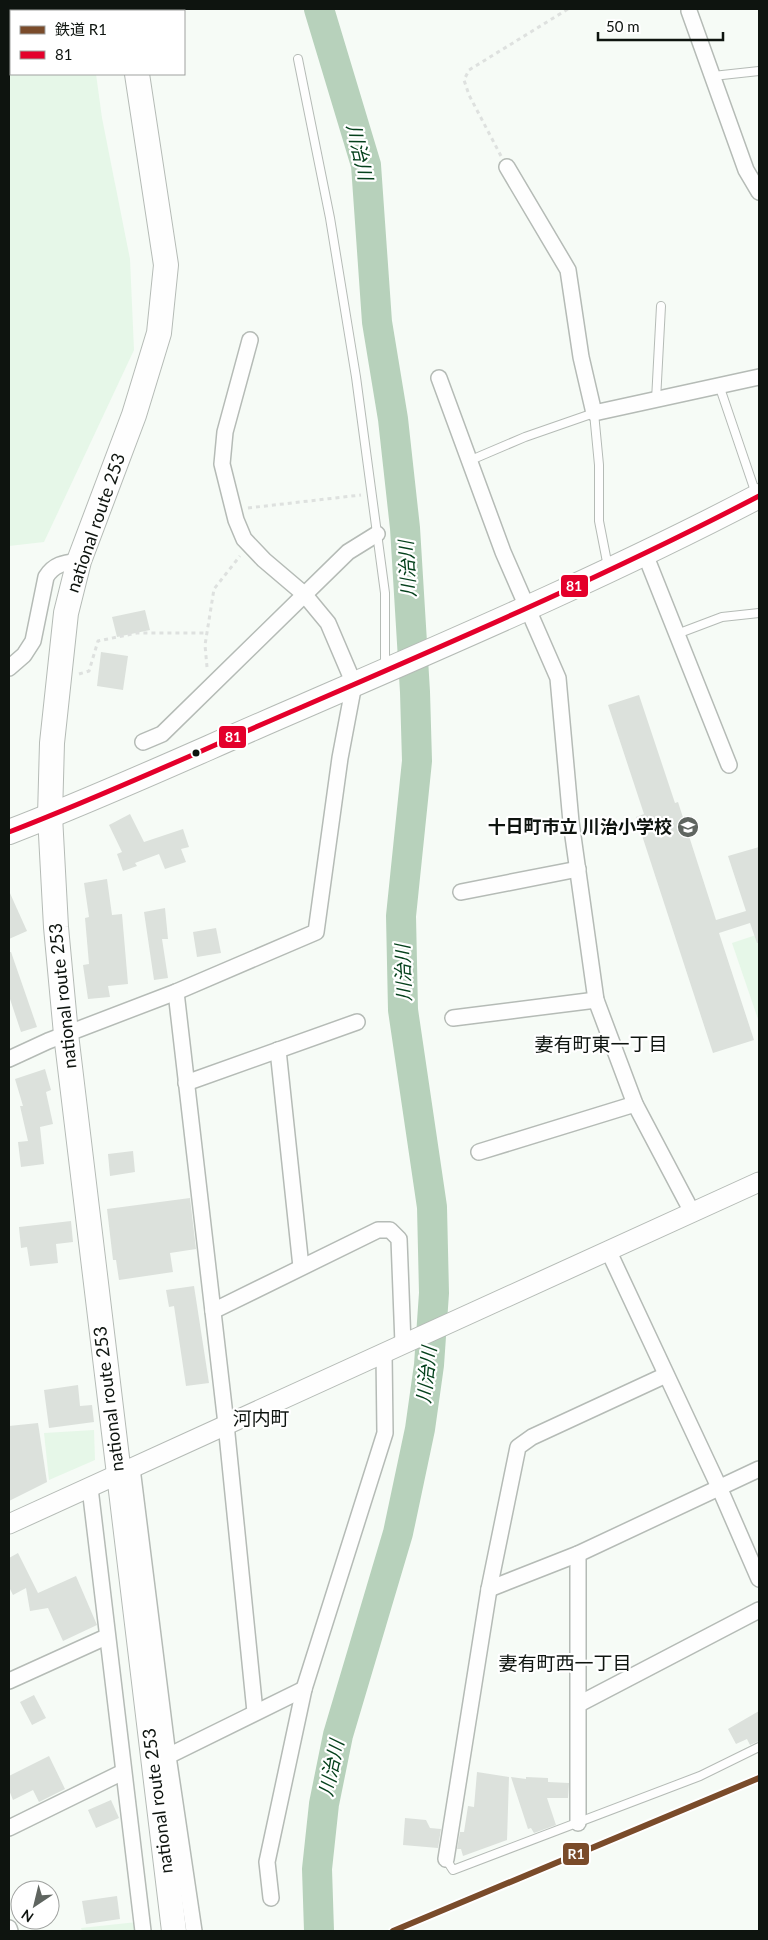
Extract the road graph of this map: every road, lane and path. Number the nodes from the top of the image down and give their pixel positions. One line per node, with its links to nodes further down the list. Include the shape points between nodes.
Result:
1 (568, 9): 7 (path, via 469,70 464,80)
2 (689, 11): 6 (street)
3 (298, 59): 17 (lane, via 330,218)
4 (759, 71): 6 (lane)
5 (137, 75): 23 (highway, national route 253, via 166,264 159,333 134,415)
6 (713, 76): 8 (street, via 746,170)
7 (507, 167): 15 (street, via 568,270 581,357)
8 (759, 192)
9 (660, 306): 14 (lane)
10 (250, 340): 19 (street, via 225,432 222,464)
11 (759, 377): 13 (street)
12 (439, 378): 16 (street)
13 (719, 385): 14 (street); 18 (lane)
14 (656, 400): 15 (street)
15 (594, 413): 16 (lane, via 524,437); 24 (lane, via 599,465 599,522)
16 (471, 460): 26 (street, via 485,507)
17 (372, 494): 19 (path); 20 (lane)
18 (758, 500): 22 (highway)
19 (233, 511): 21 (street)
20 (378, 534): 25 (street, via 348,552); 31 (lane, via 386,593)
21 (249, 544): 25 (street); 28 (path, via 214,589)
22 (645, 554): 24 (highway); 29 (street)
23 (79, 561): 30 (street, via 52,568 46,577 33,641 24,655); 37 (highway, national route 253, via 66,613 58,676)
24 (609, 571): 26 (highway)
25 (304, 594): 33 (street, via 328,623); 34 (street)
26 (529, 608): 31 (highway); 39 (street, via 558,678)
27 (759, 613): 29 (lane, via 722,617)
28 (207, 633): 32 (path, via 137,633 98,641 89,671); 34 (path, via 205,645)
29 (677, 634): 36 (street)
30 (9, 668)
31 (385, 672): 33 (highway)
32 (77, 674)
33 (354, 684): 37 (highway); 41 (street, via 340,758 316,932)
34 (210, 688): 35 (street, via 162,734)
35 (143, 742)
36 (729, 765)
37 (50, 816): 38 (highway); 45 (highway, national route 253)
38 (9, 832)
39 (578, 869): 40 (street); 42 (street)
40 (461, 892)
41 (176, 992): 45 (street); 48 (street)
42 (596, 1000): 43 (street); 49 (street)
43 (454, 1018)
44 (357, 1022): 46 (street)
45 (66, 1034): 47 (street); 61 (highway, national route 253)
46 (278, 1050): 48 (street); 54 (street)
47 (9, 1059)
48 (186, 1083): 55 (street)
49 (635, 1104): 50 (street); 52 (street)
50 (479, 1152)
51 (759, 1182): 52 (street)
52 (692, 1212): 53 (street)
53 (610, 1252): 56 (street); 58 (street)
54 (302, 1267): 55 (street); 56 (street, via 378,1230 390,1230 399,1239)
55 (213, 1311): 59 (street)
56 (406, 1343): 57 (street)
57 (384, 1353): 59 (street); 71 (street, via 385,1433)
58 (666, 1375): 62 (street); 67 (street, via 532,1437 518,1447)
59 (226, 1424): 61 (street); 73 (street)
60 (759, 1469): 62 (street)
61 (125, 1471): 63 (street); 75 (highway, national route 253)
62 (720, 1487): 65 (street); 66 (street)
63 (90, 1488): 64 (street); 69 (street)
64 (9, 1524)
65 (578, 1554): 67 (street); 72 (street)
66 (759, 1579)
67 (489, 1589): 79 (street)
68 (759, 1610): 72 (street)
69 (106, 1637): 70 (street); 76 (street)
70 (9, 1681)
71 (304, 1689): 73 (street); 80 (street, via 267,1862)
72 (579, 1704): 77 (street)
73 (255, 1712): 75 (street)
74 (759, 1747): 77 (lane, via 700,1776)
75 (161, 1759): 82 (highway, national route 253); 83 (street)
76 (123, 1772): 78 (street); 81 (street)
77 (578, 1823): 79 (lane, via 453,1870)
78 (9, 1828)
79 (446, 1858)
80 (271, 1898)
81 (143, 1931)
82 (174, 1931)
83 (194, 1931)

